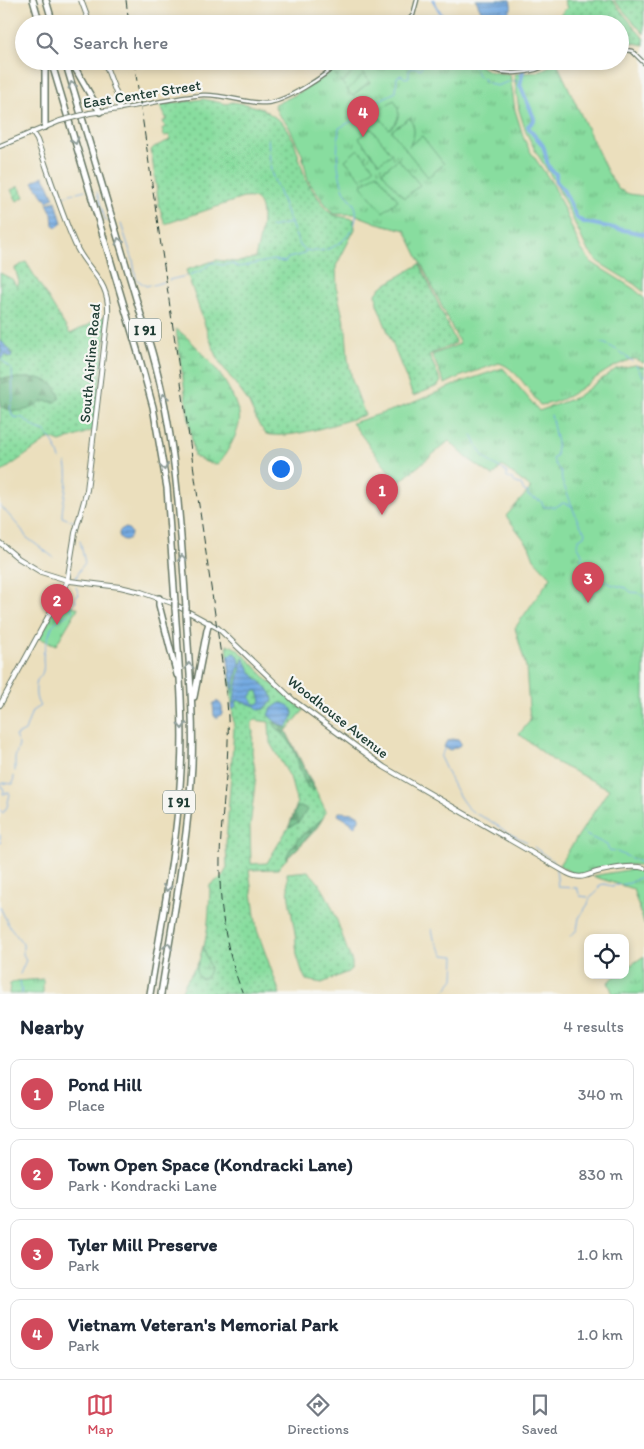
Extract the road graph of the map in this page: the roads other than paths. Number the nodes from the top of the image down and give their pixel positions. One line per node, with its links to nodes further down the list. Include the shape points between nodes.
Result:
1 (33, 0): 5 (highway)
2 (81, 0): 7 (main road)
3 (417, 0): 8 (street)
4 (47, 2): 6 (highway)
5 (37, 15)
6 (53, 15)
7 (87, 15)
8 (413, 15)
9 (629, 50): 10 (street)
10 (644, 63)
11 (45, 70): 21 (highway)
12 (54, 70): 28 (highway, I 91, one-way to 28, via 152,400 167,488)
13 (68, 70): 30 (highway, I 91, one-way to 13, via 177,478 165,401)
14 (76, 70): 20 (highway)
15 (107, 70): 19 (main road)
16 (331, 70): 19 (street, East Center Street, via 277,102 263,104 202,95)
17 (490, 70): 18 (street)
18 (537, 70)
19 (119, 109): 20 (main road, East Center Street)
20 (100, 112): 21 (main road, East Center Street, bridge)
21 (45, 127): 22 (main road, East Center Street)
22 (32, 132): 23 (main road, East Center Street); 25 (main road, South Airline Road, via 75,245 101,282 108,308 87,490 75,533)
23 (0, 146)
24 (0, 543): 25 (main road, Woodhouse Avenue, via 34,568)
25 (68, 580): 26 (main road, Woodhouse Avenue, via 126,588); 29 (main road)
26 (159, 598): 27 (main road, Woodhouse Avenue); 28 (highway)
27 (210, 623): 30 (highway, via 206,630); 31 (main road, Woodhouse Avenue, via 224,632 293,700 384,767 567,873 580,878 599,871 634,866)
28 (181, 696): 32 (highway, I 91, one-way to 32, via 182,755 178,808)
29 (0, 705)
30 (192, 715): 33 (highway, I 91, one-way to 30, via 188,812)
31 (644, 868)
32 (150, 994)
33 (161, 994)

